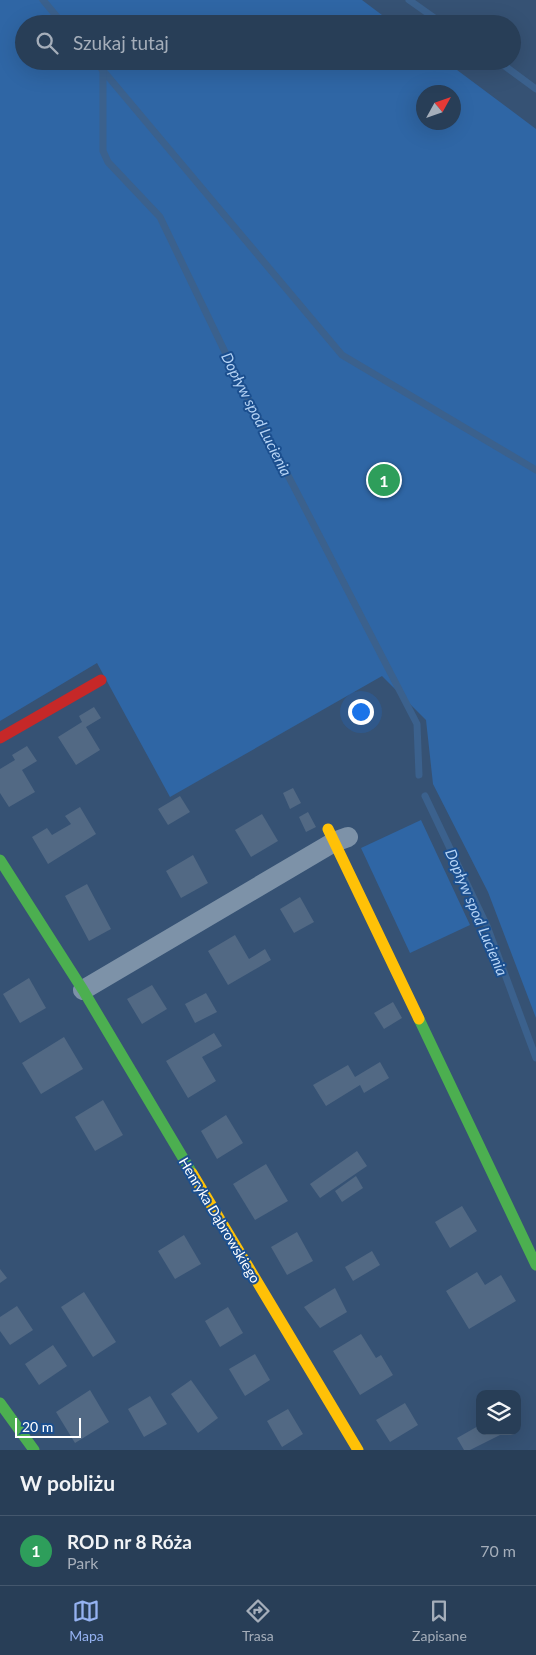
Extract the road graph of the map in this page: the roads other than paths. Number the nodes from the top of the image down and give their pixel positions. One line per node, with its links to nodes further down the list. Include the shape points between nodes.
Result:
1 (101, 680): 2 (street)
2 (0, 738)
3 (337, 836): 5 (street); 6 (street)
4 (0, 860): 5 (street, Henryka Dąbrowskiego)
5 (83, 990): 9 (street, Henryka Dąbrowskiego)
6 (536, 1265)
7 (0, 1403): 8 (street)
8 (34, 1450)
9 (358, 1450)

